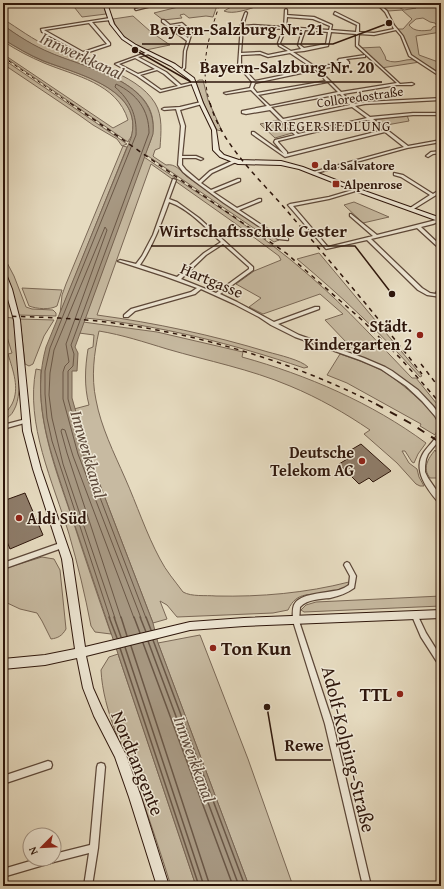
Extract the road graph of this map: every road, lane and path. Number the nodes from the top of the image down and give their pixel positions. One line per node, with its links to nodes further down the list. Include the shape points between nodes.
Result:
1 (105, 3): 11 (street)
2 (148, 3): 6 (street, via 151,6)
3 (378, 3): 20 (street)
4 (436, 3): 5 (street)
5 (441, 6)
6 (136, 9)
7 (286, 10): 10 (street)
8 (246, 13): 17 (street)
9 (334, 13): 22 (street, via 358,25)
10 (286, 16): 18 (street); 21 (street, via 314,18 331,26)
11 (110, 19): 13 (street); 26 (street, via 123,38)
12 (163, 21): 16 (street)
13 (90, 22): 13 (street, via 109,44 83,53 42,29)
14 (188, 22): 15 (street)
15 (181, 24): 16 (street); 23 (street, via 191,32)
16 (170, 26): 23 (street)
17 (243, 27): 18 (street); 27 (street)
18 (284, 28): 19 (street); 25 (street, via 279,44)
19 (304, 29): 21 (street); 24 (street, via 298,45)
20 (396, 29): 22 (street, via 376,34); 36 (street, via 410,55)
21 (330, 31): 22 (street); 24 (street, via 327,45)
22 (358, 33): 40 (street, via 357,45)
23 (188, 40): 33 (street, via 184,68)
24 (304, 50): 25 (street)
25 (292, 52): 27 (street, via 268,56 260,52); 32 (street)
26 (148, 53): 29 (street); 33 (street)
27 (240, 54): 38 (street, via 239,66)
28 (364, 56): 32 (street, via 344,59 348,63)
29 (135, 57): 30 (street); 34 (street, via 116,64)
30 (157, 69): 34 (street); 42 (street)
31 (279, 69): 35 (street)
32 (317, 69): 35 (street); 37 (street)
33 (180, 70): 39 (street)
34 (138, 75): 42 (street, via 161,92)
35 (286, 75): 38 (street)
36 (441, 76)
37 (330, 81): 45 (street); 46 (street)
38 (254, 82): 43 (street)
39 (194, 83): 42 (street); 48 (street)
40 (398, 84): 41 (street); 45 (street)
41 (412, 84)
42 (180, 86)
43 (252, 89): 44 (street); 46 (street)
44 (226, 93)
45 (340, 93): 49 (street); 51 (street)
46 (256, 94): 51 (street)
47 (441, 99): 49 (street, Colloredostraße)
48 (201, 103): 50 (street); 66 (street, via 214,130 216,150 222,156)
49 (352, 105): 54 (street); 55 (street, Colloredostraße)
50 (179, 108): 52 (street); 64 (street, via 183,126)
51 (269, 108): 51 (street, via 242,112 246,113); 55 (street)
52 (164, 109)
53 (441, 114): 54 (street)
54 (368, 119): 56 (street); 58 (street)
55 (282, 120): 58 (street)
56 (385, 131): 60 (street); 62 (street)
57 (254, 134): 62 (street)
58 (297, 135): 62 (street, via 276,141 286,152)
59 (441, 141): 60 (street)
60 (407, 147): 68 (street)
61 (441, 152): 63 (street)
62 (285, 156): 67 (street)
63 (428, 156)
64 (181, 157): 65 (street); 72 (street, via 180,167)
65 (201, 159)
66 (235, 161): 67 (street); 72 (street, via 211,172)
67 (281, 163): 68 (street)
68 (314, 173): 73 (street)
69 (395, 174): 76 (street)
70 (174, 180): 77 (street)
71 (239, 180): 75 (street)
72 (199, 183): 75 (street)
73 (357, 190): 79 (street); 85 (street, via 290,205 327,248)
74 (441, 190): 76 (street)
75 (212, 191): 80 (street)
76 (432, 195): 79 (street)
77 (168, 200): 87 (street, via 175,202); 90 (street, via 151,245)
78 (260, 200): 80 (street)
79 (411, 209): 82 (street)
80 (238, 210): 86 (street, via 279,238)
81 (351, 215): 84 (street)
82 (440, 220): 83 (street)
83 (418, 226): 84 (street); 88 (street)
84 (376, 236): 85 (street)
85 (368, 238): 96 (street, via 420,289)
86 (288, 239)
87 (224, 242): 92 (street); 95 (street, via 251,269)
88 (441, 248)
89 (120, 261): 90 (street, Hartgasse)
90 (138, 266): 92 (street, Hartgasse)
91 (3, 274): 100 (street, Nordtangente, via 17,320)
92 (178, 279): 93 (street, Hartgasse)
93 (200, 288): 95 (street, Hartgasse); 98 (street, via 193,293 133,310)
94 (441, 289): 96 (street, via 438,293)
95 (216, 295): 99 (street, Hartgasse, via 250,310)
96 (440, 296)
97 (317, 308): 99 (street)
98 (126, 316)
99 (273, 324): 101 (street, Hartgasse, via 389,372 421,397)
100 (26, 421): 102 (street); 105 (street, Nordtangente, via 31,450)
101 (441, 422)
102 (3, 427)
103 (441, 433): 104 (street, via 421,464 428,485)
104 (441, 501)
105 (63, 545): 107 (street); 111 (street, Nordtangente, via 69,567)
106 (347, 565): 110 (street, via 354,581 349,589 338,594 302,600 296,607)
107 (3, 566)
108 (441, 614): 109 (street)
109 (415, 616): 110 (street); 112 (street, via 423,635)
110 (296, 621): 111 (street, via 214,624 162,632); 123 (street, Adolf-Kolping-Straße, via 329,724)
111 (82, 653): 113 (street); 122 (street, Nordtangente, via 88,688 120,755)
112 (441, 663)
113 (3, 664)
114 (48, 765): 116 (street)
115 (101, 767): 117 (street)
116 (3, 780)
117 (94, 848): 118 (street); 121 (street)
118 (62, 856)
119 (24, 867): 120 (street)
120 (3, 873)
121 (88, 886)
122 (163, 886)
123 (367, 886)

